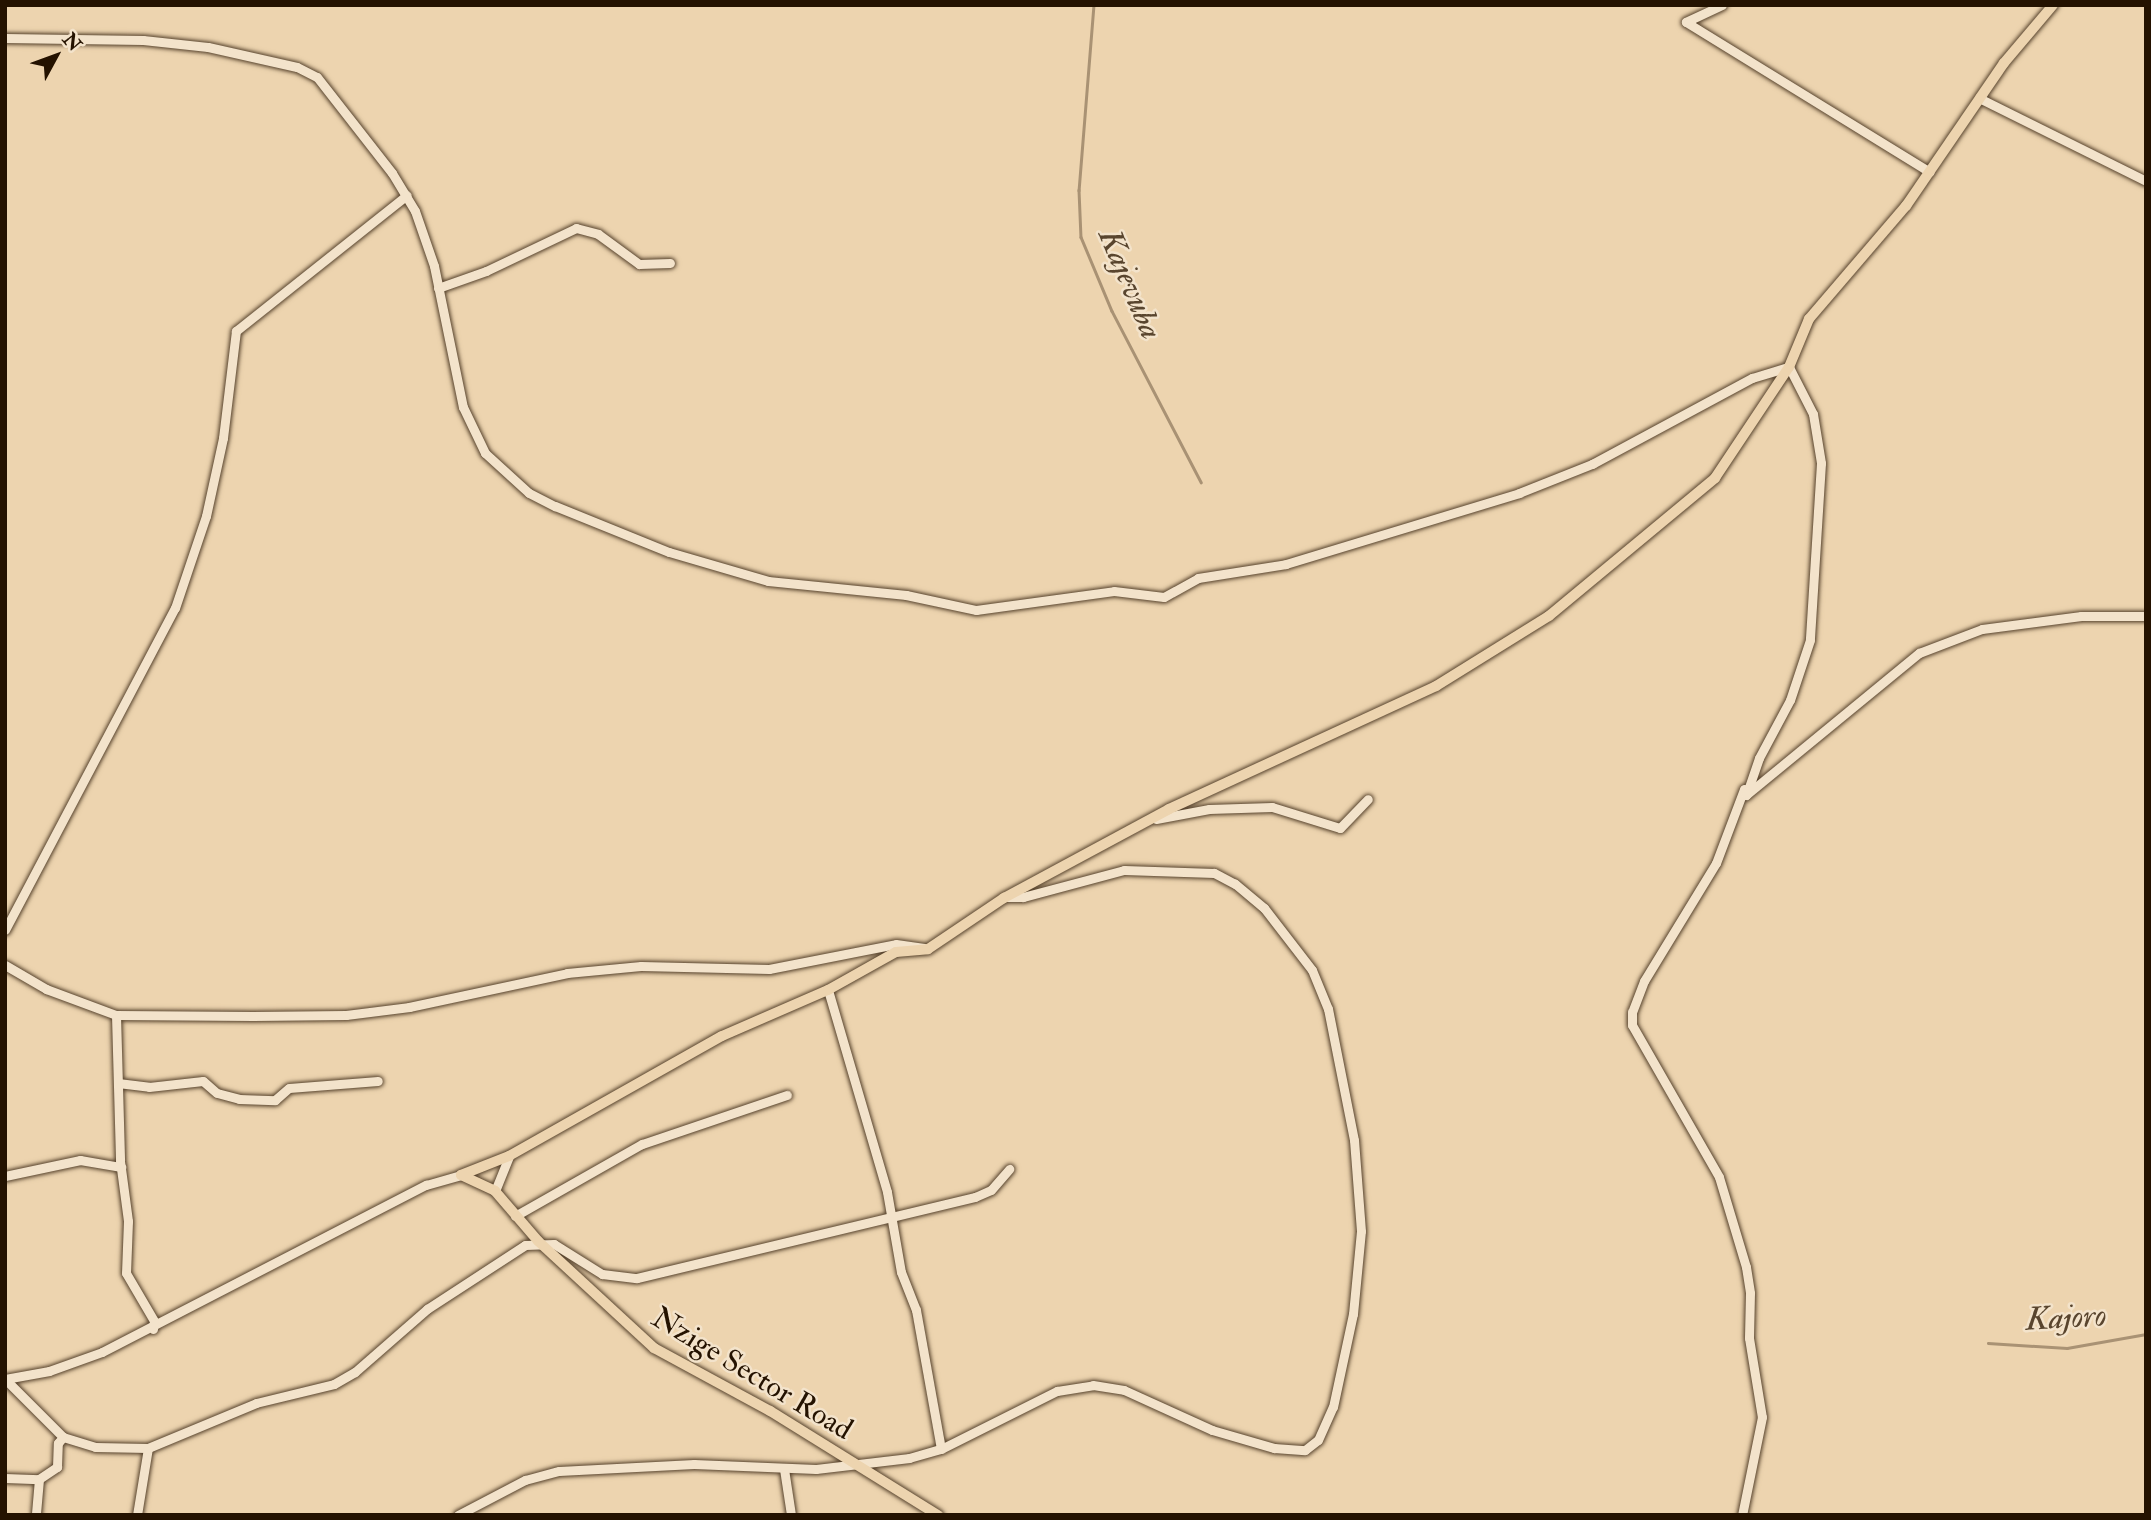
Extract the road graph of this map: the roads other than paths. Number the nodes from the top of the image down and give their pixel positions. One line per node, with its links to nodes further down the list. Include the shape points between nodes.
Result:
1 (1722, 5): 5 (street, via 1686,22)
2 (2053, 5): 4 (main road)
3 (5, 38): 7 (street, via 143,40 208,47 297,67 322,82)
4 (1979, 98): 5 (main road); 6 (street)
5 (1930, 172): 10 (main road, via 1809,319)
6 (2146, 181)
7 (407, 195): 9 (street, via 430,248); 16 (street, via 236,331 230,402 214,483 175,608)
8 (670, 263): 9 (street, via 639,264 598,234 576,228 486,271)
9 (438, 288): 10 (street, via 471,431 485,453 529,493 718,569 798,586 906,596 965,610 1114,591 1164,597 1198,578 1263,570 1323,554 1564,476 1752,378)
10 (1789, 367): 12 (street, via 1813,414 1819,447 1820,523 1812,626 1790,700); 14 (main road, via 1704,490 1549,616 1436,686)
11 (2146, 616): 12 (street, via 2081,616 1982,629 1919,653)
12 (1745, 796): 47 (street, via 1744,789 1705,887 1644,981 1632,1012 1632,1025 1719,1177 1744,1256 1751,1293 1749,1339 1762,1417)
13 (1368, 799): 14 (street, via 1340,828 1272,807 1209,809)
14 (1147, 821): 15 (main road)
15 (1004, 898): 17 (main road); 37 (street, via 1124,870 1191,869 1235,884 1286,932 1312,970 1328,1009 1354,1140 1361,1231 1356,1298 1333,1407 1322,1434 1305,1450 1236,1438 1124,1390 1093,1385 1046,1396)
16 (5, 930)
17 (928, 949): 19 (main road, via 896,952); 20 (street, via 896,944 778,968 641,966 567,973 433,1003 346,1015)
18 (5, 965): 20 (street, via 47,989)
19 (828, 990): 24 (main road, via 722,1037); 31 (street)
20 (115, 1014): 22 (street)
21 (378, 1081): 22 (street, via 289,1088 275,1100 239,1099 217,1093 203,1081 149,1087)
22 (117, 1083): 25 (street)
23 (786, 1095): 30 (street, via 642,1144)
24 (509, 1156): 27 (main road); 29 (street)
25 (121, 1167): 28 (street, via 80,1160); 33 (street, via 128,1221 126,1273 154,1321)
26 (1009, 1169): 31 (street, via 986,1193)
27 (461, 1175): 29 (main road, Nzige Sector Road); 33 (street, via 426,1185)
28 (5, 1176)
29 (495, 1191): 30 (main road, Nzige Sector Road)
30 (515, 1216): 32 (main road, Nzige Sector Road)
31 (893, 1219): 32 (street, via 629,1279 602,1274 562,1248); 37 (street, via 901,1272 916,1310)
32 (538, 1241): 36 (street, via 426,1309 355,1372 334,1384 256,1403); 38 (main road, Nzige Sector Road, via 654,1348 770,1411)
33 (153, 1329): 34 (street, via 75,1363)
34 (5, 1379): 35 (street)
35 (63, 1437): 36 (street, via 95,1447); 41 (street, via 57,1467)
36 (148, 1448): 43 (street)
37 (941, 1449): 38 (street)
38 (852, 1464): 39 (street); 46 (main road, Nzige Sector Road)
39 (784, 1469): 44 (street, via 694,1464 559,1471 525,1480); 45 (street)
40 (5, 1478): 41 (street)
41 (38, 1479): 42 (street)
42 (36, 1515)
43 (137, 1515)
44 (458, 1515)
45 (791, 1515)
46 (937, 1515)
47 (1742, 1515)

